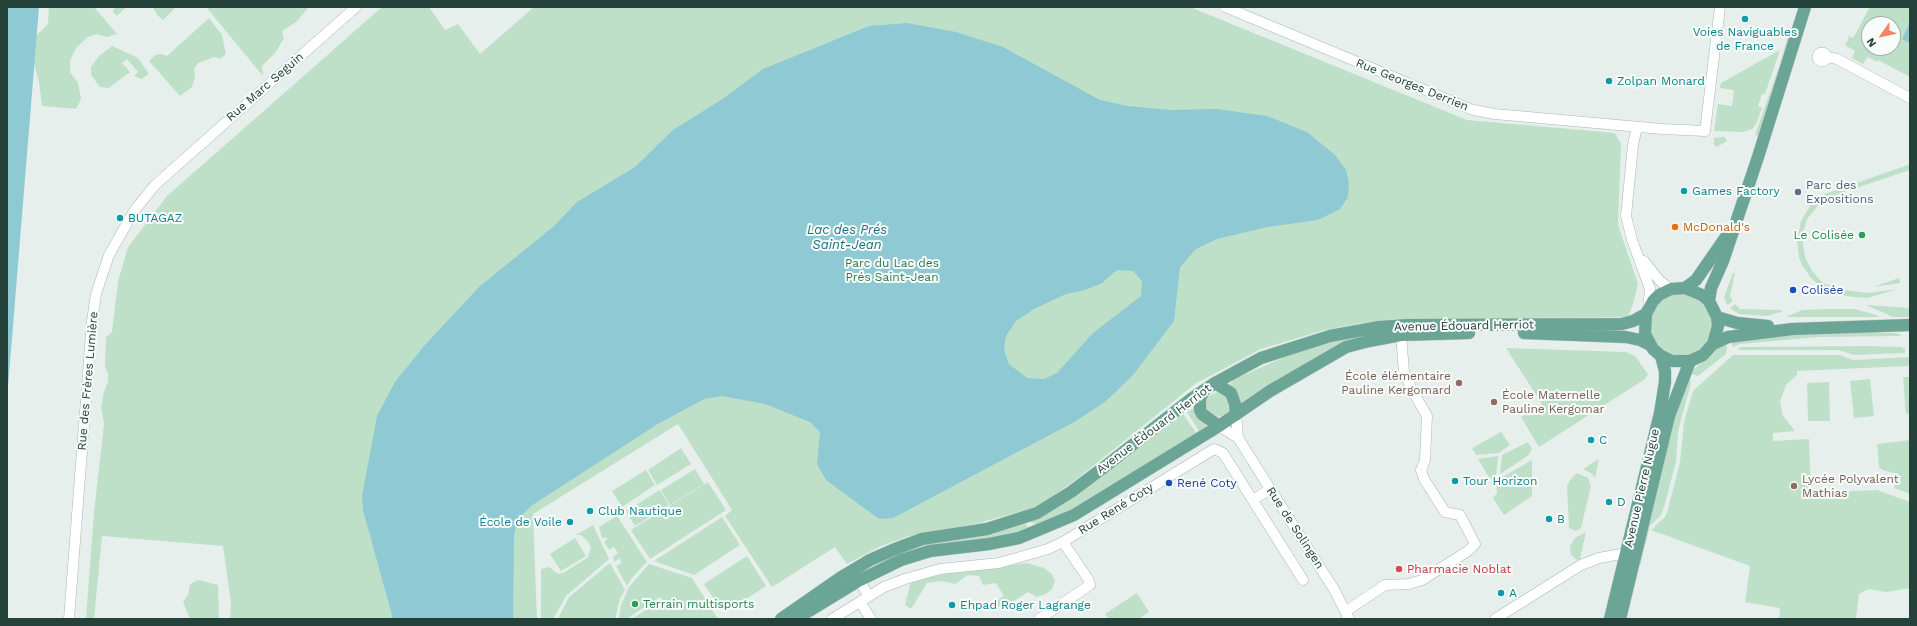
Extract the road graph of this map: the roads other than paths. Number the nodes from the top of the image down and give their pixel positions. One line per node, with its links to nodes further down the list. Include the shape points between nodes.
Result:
1 (356, 7): 8 (street, Rue Marc Seguin)
2 (1225, 7): 7 (street, Rue Georges Derrien, via 1473,110)
3 (1720, 7): 7 (street, Rue Georges Derrien, via 1704,131)
4 (1805, 7): 9 (main road)
5 (1827, 57): 6 (street, via 1837,59)
6 (1910, 98)
7 (1637, 127): 10 (street, via 1626,216)
8 (174, 167): 36 (street, Rue des Frères Lumière, via 148,193 126,223 109,255 96,294)
9 (1734, 225): 11 (main road, via 1696,280); 13 (main road, via 1723,261 1711,288)
10 (1632, 240): 12 (street, via 1650,271); 14 (street, via 1650,289)
11 (1685, 288): 12 (main road); 13 (main road, via 1698,292)
12 (1671, 289): 14 (main road, via 1659,295)
13 (1709, 301): 15 (main road)
14 (1647, 311): 19 (main road, via 1644,327); 23 (main road, Avenue Édouard Herriot, via 1642,317 1622,324 1407,325 1358,330 1330,336 1261,358)
15 (1717, 317): 17 (main road, via 1737,323); 20 (main road, via 1718,326)
16 (1910, 325): 17 (main road)
17 (1793, 329): 20 (main road, via 1728,337)
18 (1401, 335): 19 (main road, Avenue Édouard Herriot, via 1492,332 1561,334 1626,337); 25 (main road, Avenue Édouard Herriot, via 1346,347 1270,391); 35 (street, via 1404,372 1427,416 1425,460 1421,470 1424,479 1445,512 1460,515 1475,544 1422,580 1409,584 1385,585)
19 (1650, 344): 21 (main road)
20 (1713, 344): 22 (main road, via 1703,355)
21 (1661, 356): 22 (main road, via 1678,362); 31 (main road, Avenue Pierre Nugue, via 1665,371 1664,392)
22 (1690, 361): 44 (main road, Avenue Pierre Nugue, via 1670,416)
23 (1215, 383): 24 (main road, Avenue Édouard Herriot); 25 (main road, via 1231,393)
24 (1204, 390): 26 (main road, via 1200,399 1200,410); 37 (main road, Avenue Édouard Herriot, via 1103,468 1037,513 987,529 922,539 895,549 840,578)
25 (1236, 415): 26 (main road, Avenue Édouard Herriot); 27 (street, Rue de Solingen)
26 (1219, 426): 27 (street, Rue de Solingen); 32 (main road, Avenue Édouard Herriot, via 1074,515 1055,524 1019,538 996,543 930,551 901,560)
27 (1238, 438): 28 (street, Rue de Solingen)
28 (1270, 489): 29 (street); 35 (street, Rue de Solingen, via 1335,591)
29 (1253, 500): 30 (street, Rue René Coty, via 1223,453 1214,449); 33 (street, Rue René Coty)
30 (1063, 542): 34 (street, Rue René Coty, via 1042,551 999,563 940,569 921,574 895,582); 41 (street, via 1090,585)
31 (1627, 553): 42 (street, via 1599,558 1581,565); 43 (main road, Avenue Pierre Nugue)
32 (860, 580): 34 (street); 38 (main road, Avenue Édouard Herriot)
33 (1303, 580)
34 (864, 599): 39 (street, Rue René Coty); 40 (street)
35 (1347, 615)
36 (69, 619)
37 (781, 619)
38 (796, 619)
39 (832, 619)
40 (871, 619)
41 (1039, 619)
42 (1496, 619)
43 (1610, 619)
44 (1620, 619)

